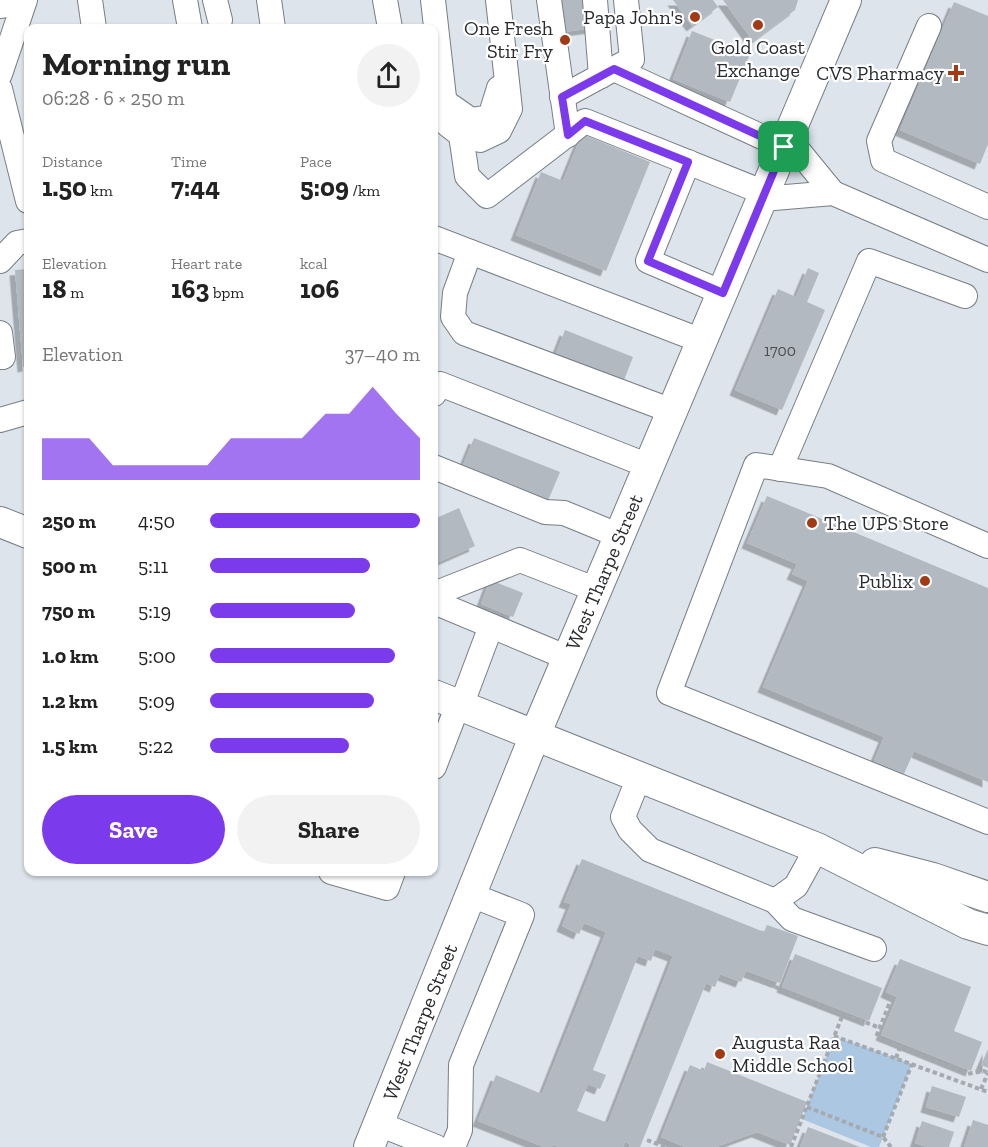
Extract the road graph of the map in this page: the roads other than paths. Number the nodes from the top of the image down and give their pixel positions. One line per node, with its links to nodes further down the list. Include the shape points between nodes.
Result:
1 (14, 0): 14 (main road)
2 (25, 0): 23 (lane)
3 (90, 0): 15 (lane)
4 (185, 0): 16 (lane)
5 (269, 0): 17 (lane)
6 (385, 0): 18 (lane)
7 (433, 0): 19 (lane)
8 (493, 0): 26 (lane, via 499,91 490,117 471,120)
9 (498, 0): 28 (lane, via 510,109 499,131 480,140)
10 (549, 0): 25 (lane)
11 (595, 0): 22 (lane)
12 (626, 0): 22 (lane, via 632,59)
13 (846, 0): 30 (main road, West Tharpe Street)
14 (0, 3)
15 (93, 24)
16 (189, 24)
17 (272, 24)
18 (389, 24)
19 (436, 24)
20 (929, 26): 35 (lane, via 879,141 883,160)
21 (438, 42): 26 (lane)
22 (608, 72): 25 (lane); 30 (lane)
23 (0, 74)
24 (0, 89): 27 (lane)
25 (562, 97): 29 (lane)
26 (445, 102): 28 (lane, via 447,124)
27 (6, 133): 32 (lane)
28 (461, 135): 29 (lane, via 467,176 487,196)
29 (568, 135): 31 (lane, via 585,121)
30 (786, 143): 33 (lane); 34 (main road, West Tharpe Street)
31 (688, 162): 34 (lane); 41 (lane, via 648,261)
32 (24, 189)
33 (832, 193): 34 (lane); 39 (lane)
34 (763, 196): 41 (main road, West Tharpe Street)
35 (988, 207)
36 (438, 240): 38 (lane)
37 (24, 242): 40 (lane, via 17,243)
38 (470, 252): 44 (lane); 47 (lane, via 455,293 453,317 464,333)
39 (988, 260)
40 (0, 261)
41 (723, 293): 44 (main road, West Tharpe Street)
42 (965, 296): 52 (lane, via 869,261)
43 (0, 333): 45 (lane)
44 (702, 342): 47 (main road, West Tharpe Street)
45 (0, 357)
46 (438, 387): 50 (lane, via 440,384)
47 (672, 411): 50 (main road, West Tharpe Street)
48 (24, 413): 49 (lane)
49 (0, 420)
50 (649, 466): 53 (main road, West Tharpe Street)
51 (438, 469): 53 (lane, via 545,512 564,513)
52 (780, 470): 54 (lane, via 828,476); 64 (lane, via 756,465 669,693)
53 (620, 536): 55 (main road, West Tharpe Street)
54 (988, 546)
55 (597, 590): 56 (lane, via 520,560); 59 (main road, West Tharpe Street)
56 (438, 592)
57 (438, 604): 58 (lane)
58 (491, 626): 59 (lane); 60 (lane)
59 (568, 658): 61 (main road, West Tharpe Street)
60 (451, 702): 61 (main road); 62 (lane)
61 (535, 735): 63 (main road); 68 (main road, West Tharpe Street)
62 (438, 752)
63 (639, 777): 65 (main road); 70 (lane, via 623,818 650,850)
64 (988, 822)
65 (817, 848): 69 (main road, via 933,878); 70 (lane, via 796,886); 71 (main road, via 968,924)
66 (345, 876): 67 (lane, via 387,888)
67 (392, 876)
68 (471, 895): 73 (main road, West Tharpe Street); 75 (lane, via 522,915 461,1065 460,1130)
69 (988, 897)
70 (775, 901): 72 (lane, via 792,918)
71 (988, 930)
72 (874, 950)
73 (374, 1136): 74 (lane)
74 (436, 1147)
75 (453, 1147)

